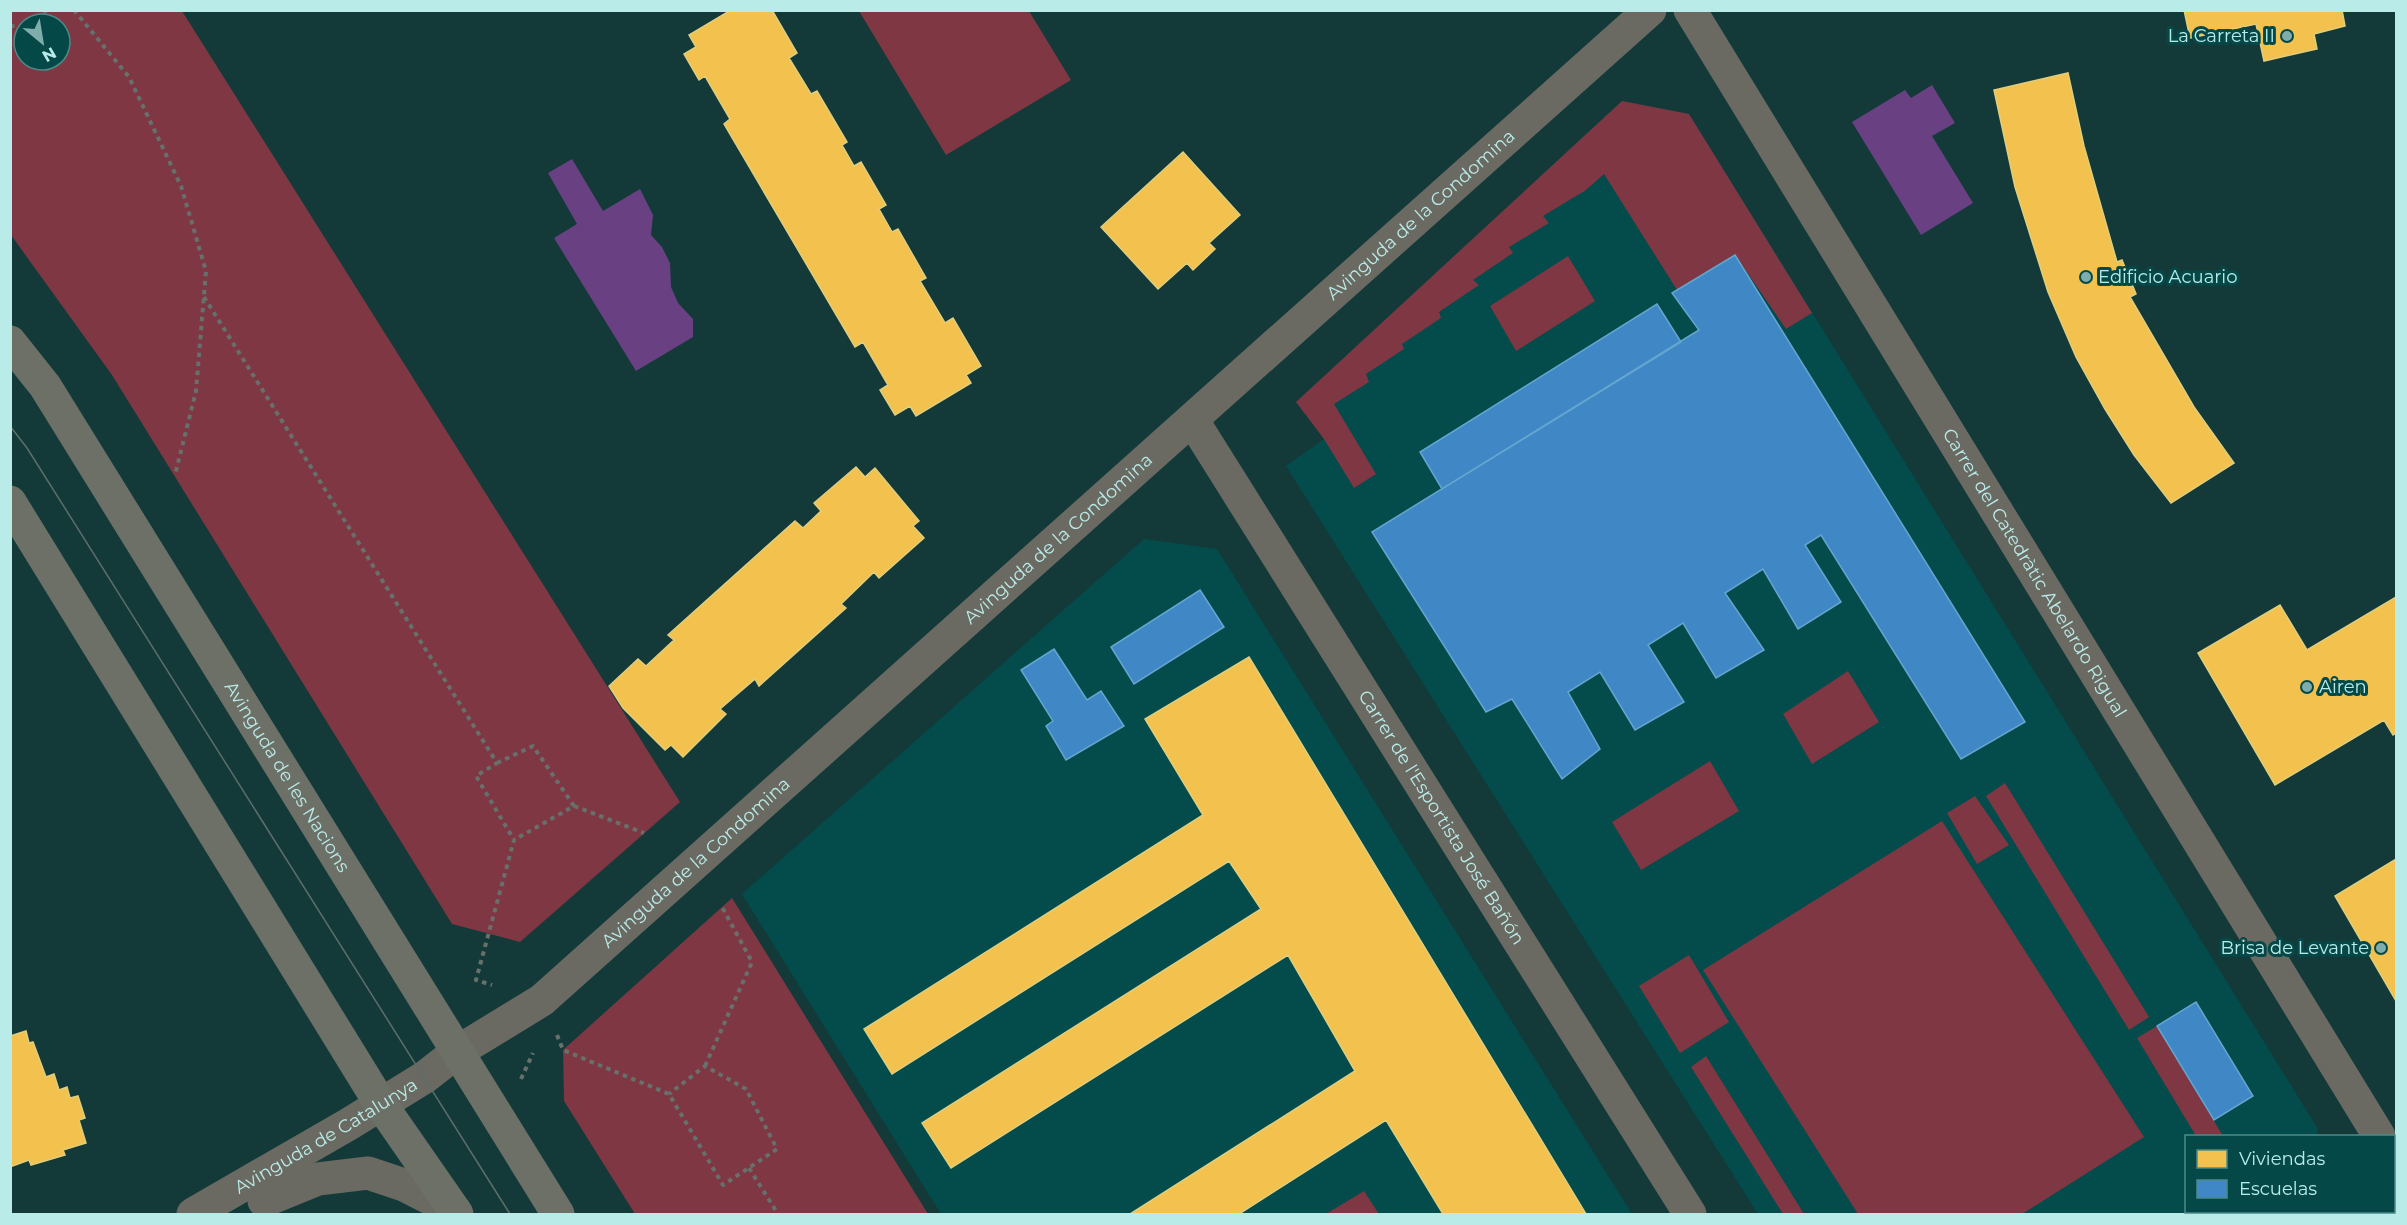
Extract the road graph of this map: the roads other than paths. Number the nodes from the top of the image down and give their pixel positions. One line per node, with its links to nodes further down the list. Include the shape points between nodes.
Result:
1 (1650, 10): 4 (street, Avinguda de la Condomina)
2 (1690, 10): 9 (street, Carrer del Catedràtic Abelardo Rigual)
3 (10, 342): 6 (main road, Avinguda de les Nacions, via 45,386)
4 (1193, 421): 6 (street, Avinguda de la Condomina, via 542,1000); 14 (street, Carrer de l'Esportista José Bañón)
5 (10, 502): 7 (main road)
6 (457, 1052): 7 (street, Avinguda de Catalunya, via 425,1077); 13 (main road, Avinguda de les Nacions)
7 (380, 1103): 8 (street, Avinguda de Catalunya); 11 (main road)
8 (349, 1124): 10 (street); 12 (street, Avinguda de Catalunya)
9 (2378, 1135)
10 (259, 1208): 11 (street, via 318,1179 368,1173 404,1185)
11 (456, 1213)
12 (193, 1215)
13 (558, 1215)
14 (1690, 1215)

